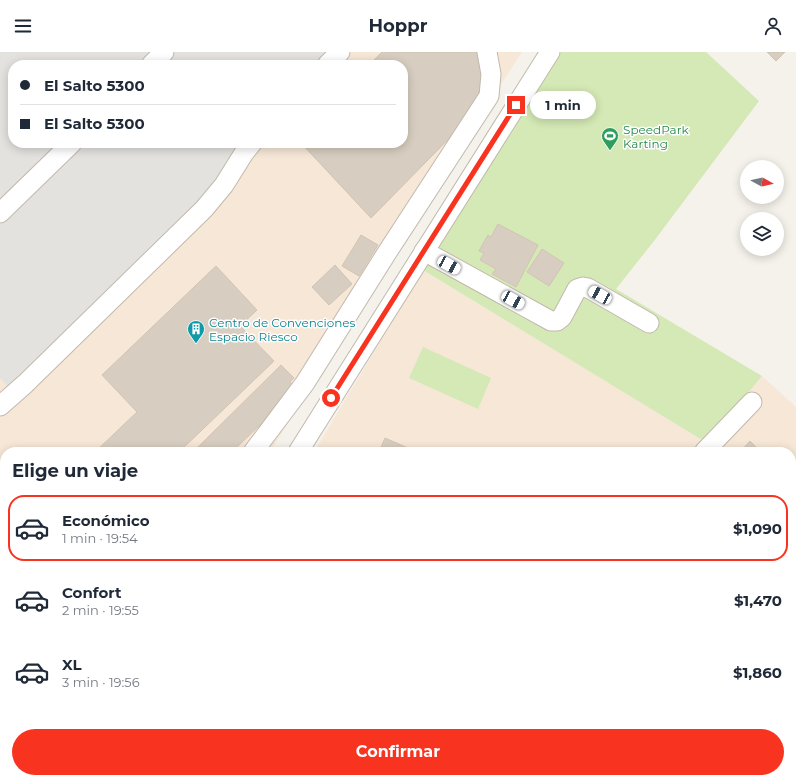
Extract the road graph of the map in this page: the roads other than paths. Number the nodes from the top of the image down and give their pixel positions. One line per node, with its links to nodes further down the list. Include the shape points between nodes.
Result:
1 (164, 52): 5 (lane)
2 (340, 52): 6 (lane)
3 (487, 52): 14 (lane, via 491,74 489,96 305,383)
4 (550, 52): 10 (lane)
5 (156, 60)
6 (332, 60)
7 (67, 148): 9 (lane)
8 (249, 148): 13 (lane, via 204,209)
9 (0, 213)
10 (424, 251): 11 (lane, via 551,321 557,321 562,317 577,289 583,287); 15 (lane)
11 (649, 323)
12 (752, 402): 16 (lane)
13 (0, 406)
14 (256, 447)
15 (301, 447)
16 (709, 447)

